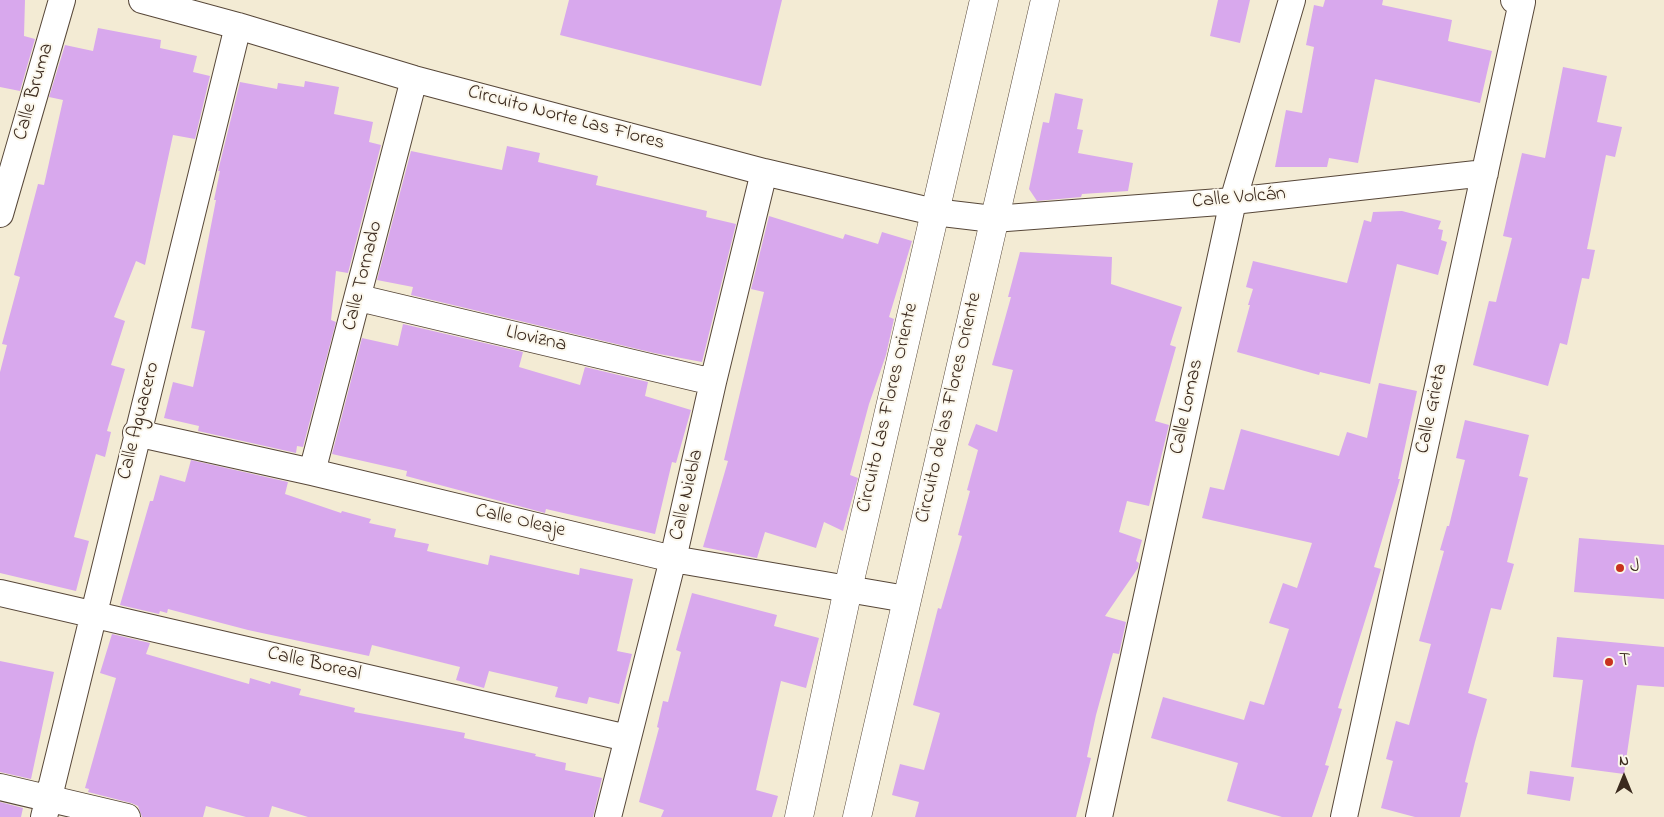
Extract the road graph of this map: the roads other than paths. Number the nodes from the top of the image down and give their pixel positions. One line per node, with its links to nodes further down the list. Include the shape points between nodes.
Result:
1 (62, 0): 9 (street, Calle Bruma)
2 (142, 0): 7 (street, Circuito Norte Las Flores)
3 (984, 0): 13 (main road, Circuito Las Flores Oriente)
4 (1045, 0): 15 (main road, Circuito de las Flores Oriente)
5 (1292, 0): 12 (street, Calle Lomas)
6 (1518, 1): 11 (street, Calle Grieta)
7 (238, 26): 8 (street, Circuito Norte Las Flores); 18 (street, Calle Aguacero)
8 (414, 79): 10 (street, Circuito Norte Las Flores); 16 (street, Calle Tornado)
9 (7, 161): 14 (street, Calle Bruma)
10 (764, 172): 13 (street, Circuito Norte Las Flores); 17 (street, Calle Niebla)
11 (1485, 173): 12 (street, Calle Volcán); 33 (street, Calle Grieta)
12 (1233, 201): 15 (street, Calle Volcán); 32 (street, Calle Lomas)
13 (934, 212): 15 (street, Circuito Norte Las Flores); 21 (main road, Circuito Las Flores Oriente)
14 (0, 214)
15 (993, 220): 23 (main road, Circuito de las Flores Oriente)
16 (359, 298): 17 (street, Llovizna); 19 (street, Calle Tornado)
17 (713, 382): 20 (street, Calle Niebla)
18 (136, 434): 19 (street, Calle Oleaje); 24 (street, Calle Aguacero)
19 (312, 472): 20 (street, Calle Oleaje)
20 (673, 559): 21 (street, Calle Oleaje); 25 (street, Calle Niebla)
21 (848, 589): 23 (street, Calle Oleaje); 30 (main road, Circuito Las Flores Oriente)
22 (0, 593): 24 (street, Calle Boreal)
23 (906, 599): 31 (main road, Circuito de las Flores Oriente)
24 (95, 615): 25 (street, Calle Boreal); 27 (street, Calle Aguacero)
25 (627, 738): 29 (street, Calle Niebla)
26 (0, 787): 27 (street)
27 (46, 808): 28 (street)
28 (127, 817)
29 (608, 817)
30 (799, 817)
31 (857, 817)
32 (1099, 817)
33 (1344, 817)

